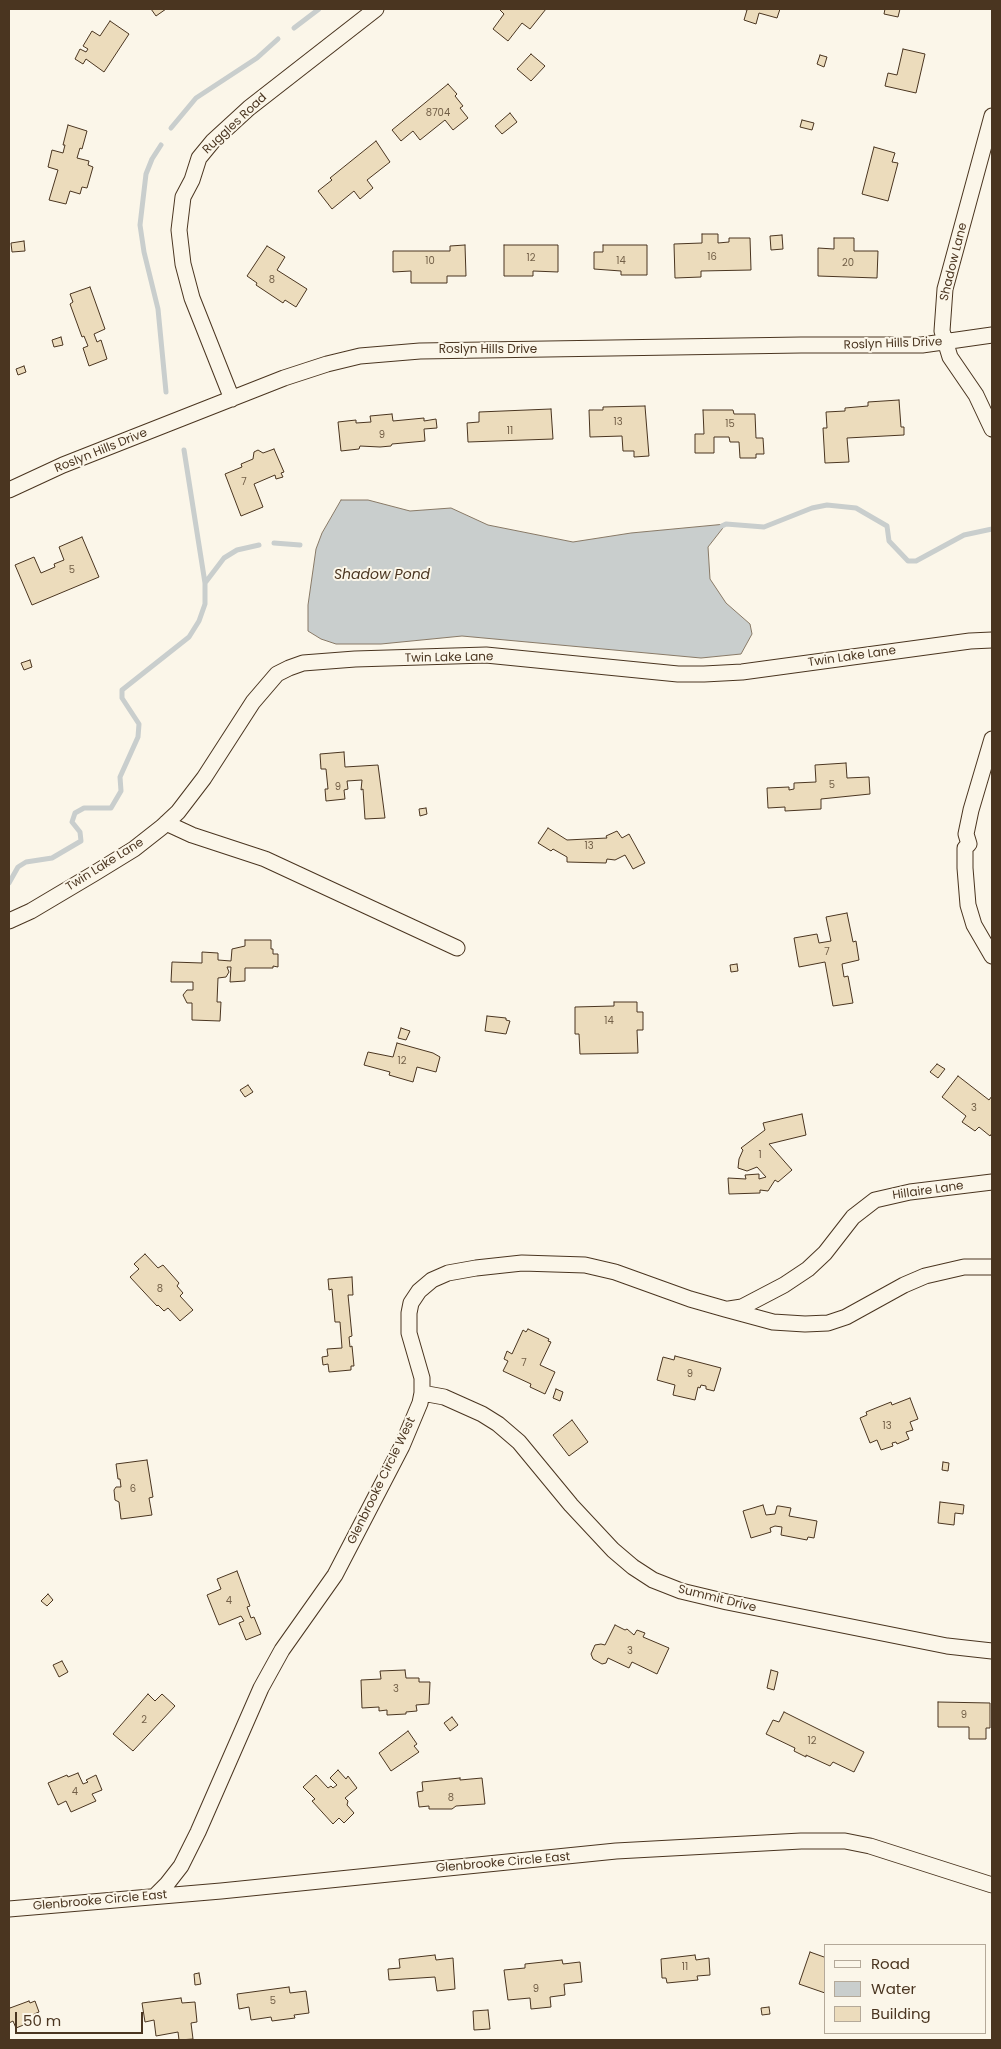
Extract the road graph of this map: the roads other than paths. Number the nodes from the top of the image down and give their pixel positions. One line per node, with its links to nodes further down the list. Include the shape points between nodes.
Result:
1 (376, 9): 5 (street, Ruggles Road, via 249,108 213,141 199,158 183,197 179,230 185,272)
2 (992, 116): 4 (street, Shadow Lane, via 945,289)
3 (992, 335): 4 (street, Roslyn Hills Drive)
4 (944, 343): 5 (street, Roslyn Hills Drive, via 420,350 360,356 327,364); 6 (street, Shadow Lane, via 959,372 976,394)
5 (232, 399): 7 (street, Roslyn Hills Drive)
6 (992, 429)
7 (9, 490)
8 (992, 640): 10 (street, Twin Lake Lane, via 704,674 486,655 303,664 289,668 270,682 253,702 204,778)
9 (992, 739): 13 (street, via 971,810 966,834 969,844 965,848 965,868 968,905 974,925)
10 (166, 823): 11 (street, Twin Lake Lane, via 95,873); 12 (street, via 265,859)
11 (9, 921)
12 (457, 948)
13 (992, 956)
14 (992, 1182): 16 (street, Hillaire Lane, via 910,1192 875,1200 853,1217 825,1253 808,1268 742,1307)
15 (992, 1267): 16 (street, Glenbrooke Circle West, via 964,1266 925,1276 828,1323 773,1322)
16 (725, 1309): 17 (street, Glenbrooke Circle West, via 585,1265 522,1263 448,1273 419,1290 409,1313)
17 (422, 1393): 18 (street, Summit Drive, via 444,1398 498,1424 518,1442 613,1550 653,1580 681,1591 746,1606 938,1644); 20 (street, Glenbrooke Circle West, via 402,1446 374,1503 335,1575 282,1650 260,1688 181,1866)
18 (992, 1651)
19 (992, 1885): 20 (street, Glenbrooke Circle East, via 870,1846 801,1841 616,1852)
20 (156, 1895): 21 (street, Glenbrooke Circle East)
21 (9, 1909)

